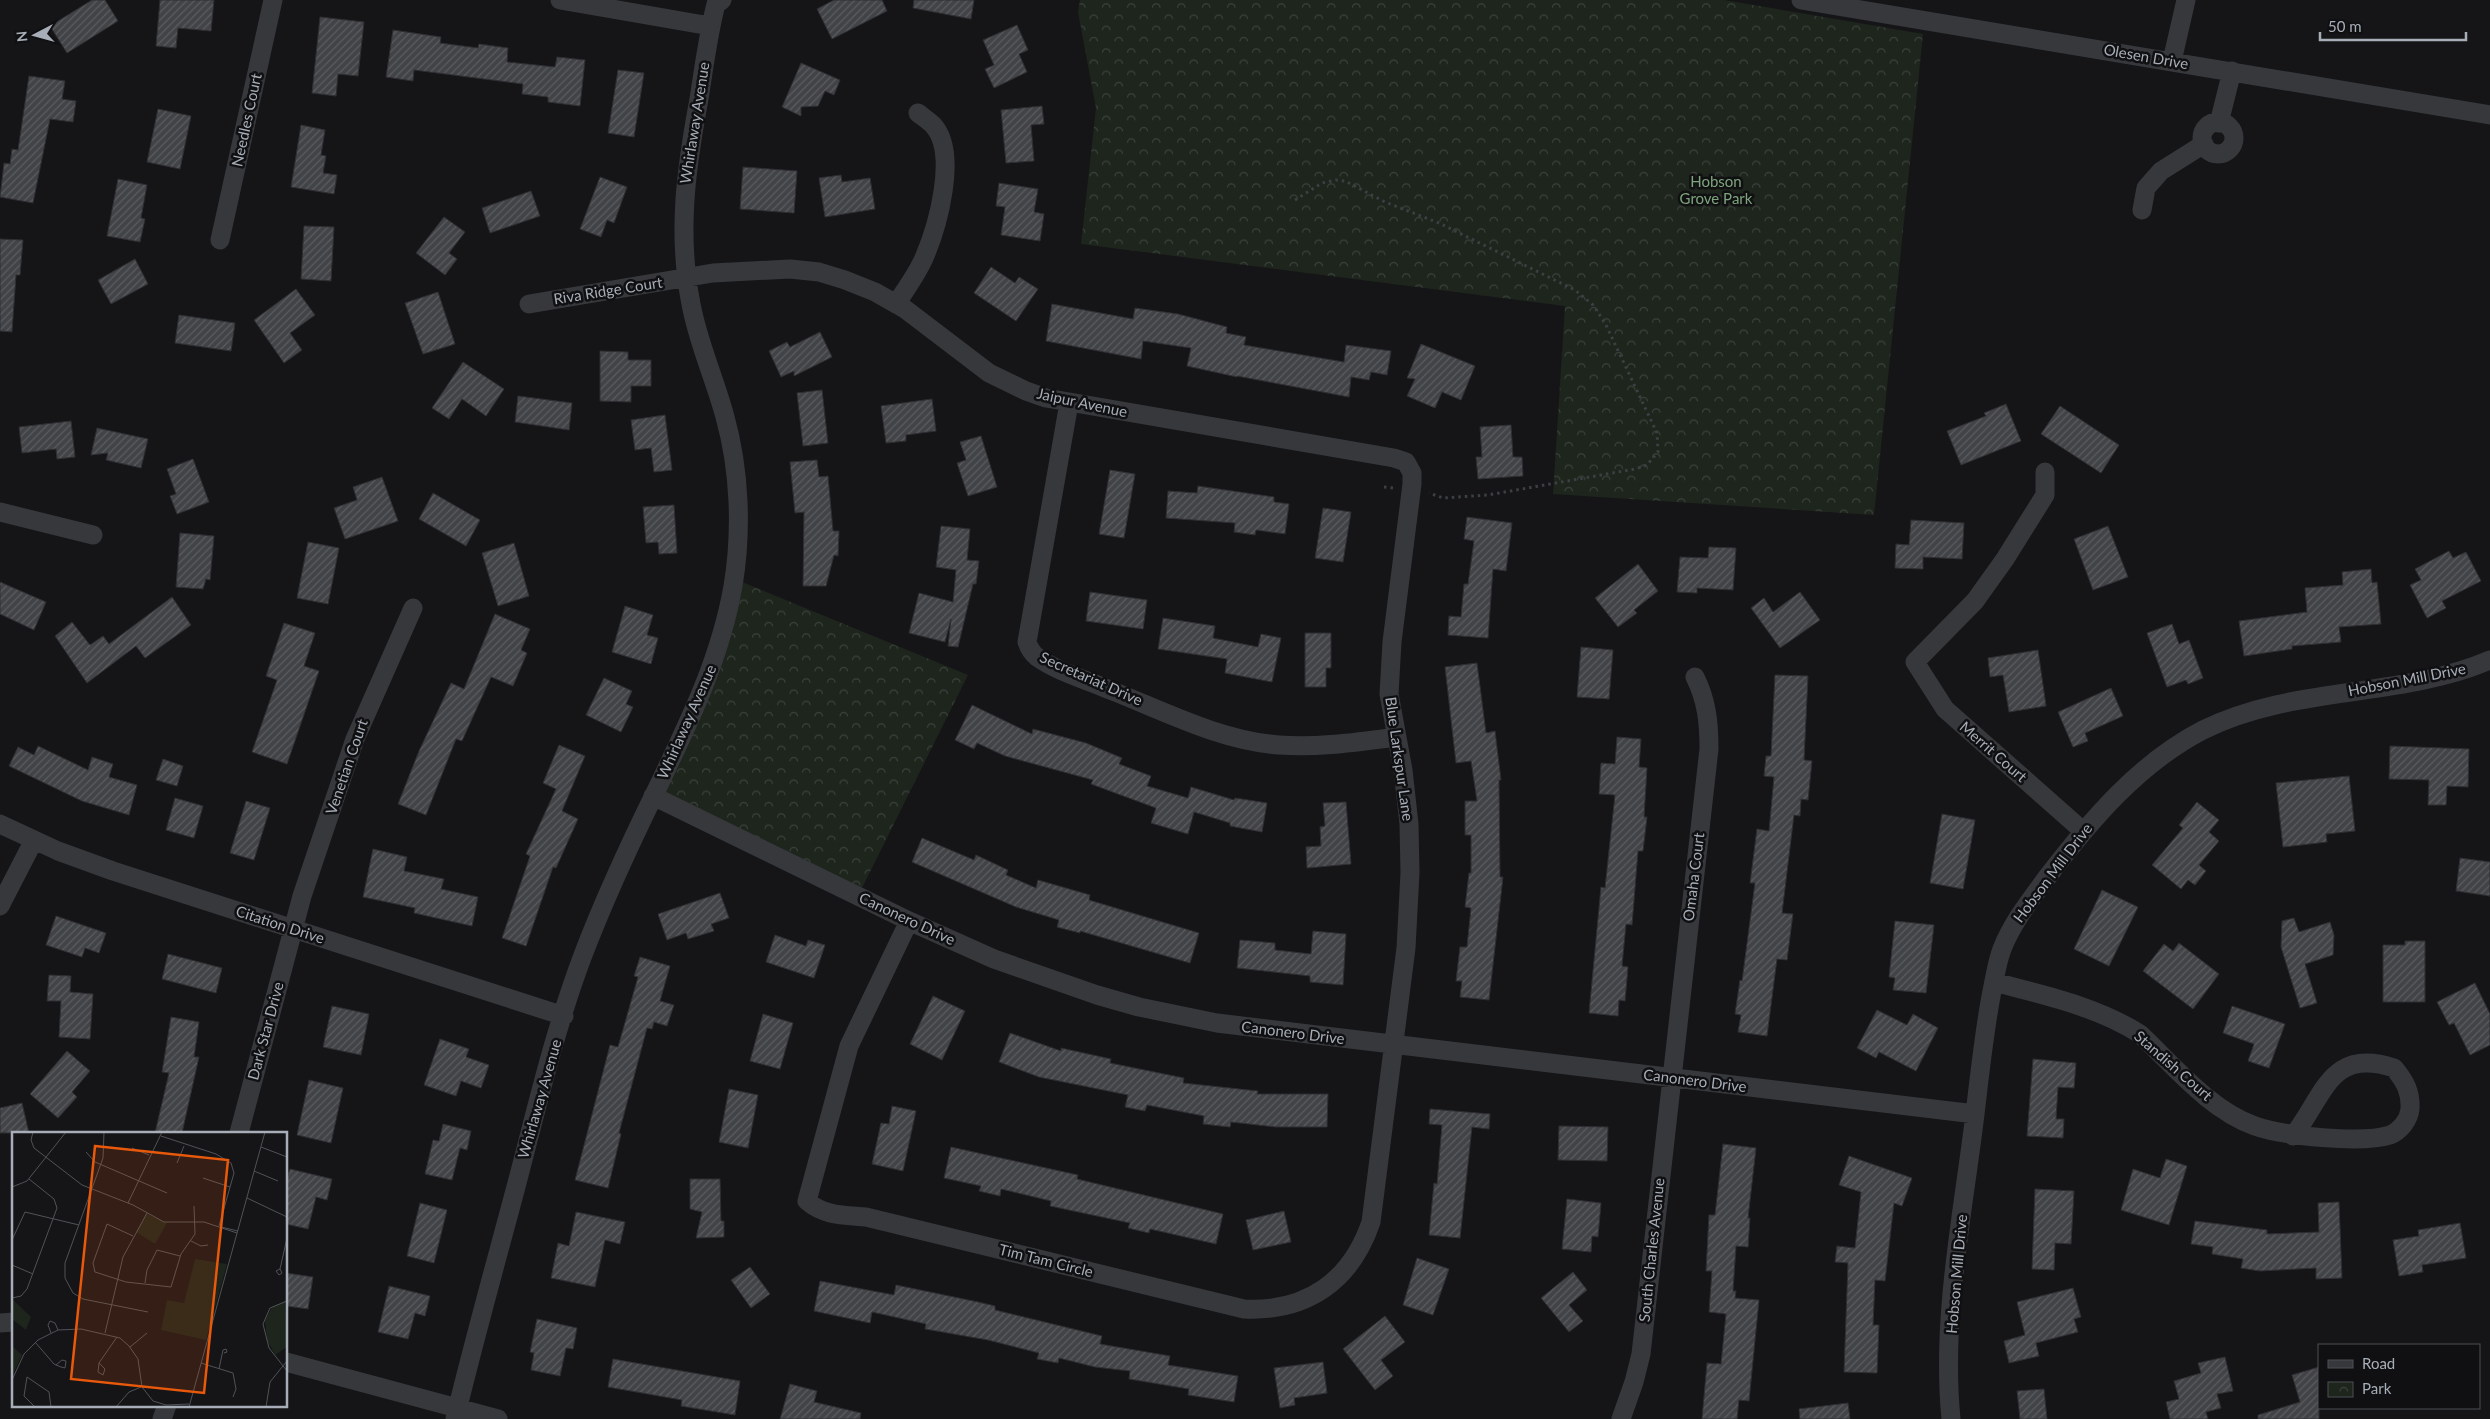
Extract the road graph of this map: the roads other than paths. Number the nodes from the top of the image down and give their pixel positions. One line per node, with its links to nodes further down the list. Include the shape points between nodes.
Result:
1 (273, 0): 14 (street, Needles Court)
2 (560, 0): 6 (street)
3 (1801, 0): 7 (street, Olesen Drive)
4 (2186, 0): 7 (street)
5 (717, 1): 6 (street, Whirlaway Avenue)
6 (710, 26): 15 (street, Whirlaway Avenue, via 685,180)
7 (2172, 61): 8 (street, Olesen Drive)
8 (2232, 71): 10 (street, Olesen Drive); 11 (street)
9 (918, 113): 17 (street, via 934,126 942,145 946,166 943,193 924,259)
10 (2490, 115)
11 (2219, 123): 12 (street, via 2209,126 2204,132); 12 (street, via 2230,127 2234,134 2231,148 2217,154 2210,152)
12 (2204, 144): 13 (street, via 2161,172 2146,188)
13 (2142, 210)
14 (220, 240)
15 (687, 279): 16 (street, Riva Ridge Court); 17 (street, Jaipur Avenue, via 713,273 790,269 819,272 846,280); 27 (street, Whirlaway Avenue, via 694,316 733,453 738,518 736,552 728,609 711,672)
16 (529, 304)
17 (896, 304): 18 (street, Jaipur Avenue, via 990,373 1026,392)
18 (1069, 403): 20 (street, Jaipur Avenue, via 1394,458 1406,462); 26 (street, Secretariat Drive, via 1027,642 1030,651 1071,674 1210,730 1248,740 1316,746)
19 (2045, 472): 29 (street, Merrit Court, via 2045,495 2005,559 1975,601 1915,662 1945,710)
20 (1412, 473): 26 (street, Blue Larkspur Lane, via 1389,675)
21 (0, 512): 22 (street)
22 (93, 535)
23 (413, 608): 33 (street, Venetian Court, via 355,739)
24 (2490, 660): 29 (street, Hobson Mill Drive, via 2429,678 2277,704 2203,730 2147,767)
25 (1695, 677): 37 (street, Omaha Court, via 1707,710 1709,749)
26 (1397, 738): 36 (street, Blue Larkspur Lane, via 1409,824 1410,873 1406,948)
27 (653, 796): 32 (street, Canonero Drive); 35 (street, Whirlaway Avenue, via 603,906)
28 (0, 824): 30 (street, Citation Drive)
29 (2083, 831): 34 (street, Hobson Mill Drive, via 2015,923 2002,950)
30 (34, 840): 31 (street); 33 (street, Citation Drive, via 113,871)
31 (0, 906)
32 (909, 921): 36 (street, Canonero Drive, via 1040,976 1139,1007 1217,1023); 36 (street, Tim Tam Circle, via 849,1046 839,1078 807,1201 825,1213 866,1217 1244,1309 1258,1310 1297,1303 1332,1284 1350,1265 1364,1241 1377,1188)
33 (293, 930): 35 (street, Citation Drive); 39 (street, Dark Star Drive)
34 (1994, 982): 38 (street, Hobson Mill Drive); 40 (street, Standish Court, via 2108,1016 2140,1034 2210,1100 2255,1126)
35 (564, 1016): 43 (street, Whirlaway Avenue, via 547,1069)
36 (1394, 1046): 37 (street, Canonero Drive)
37 (1671, 1078): 38 (street, Canonero Drive); 46 (street, South Charles Avenue, via 1641,1354)
38 (1975, 1114): 47 (street, Hobson Mill Drive, via 1952,1305)
39 (239, 1132)
40 (2293, 1136): 40 (street, Standish Court, via 2390,1135 2399,1130 2409,1114 2408,1090 2394,1068 2365,1062 2349,1065 2326,1083 2308,1117)
41 (288, 1363): 43 (street)
42 (167, 1406): 44 (street)
43 (456, 1414): 45 (street)
44 (162, 1419)
45 (498, 1419)
46 (1621, 1419)
47 (1950, 1419)

